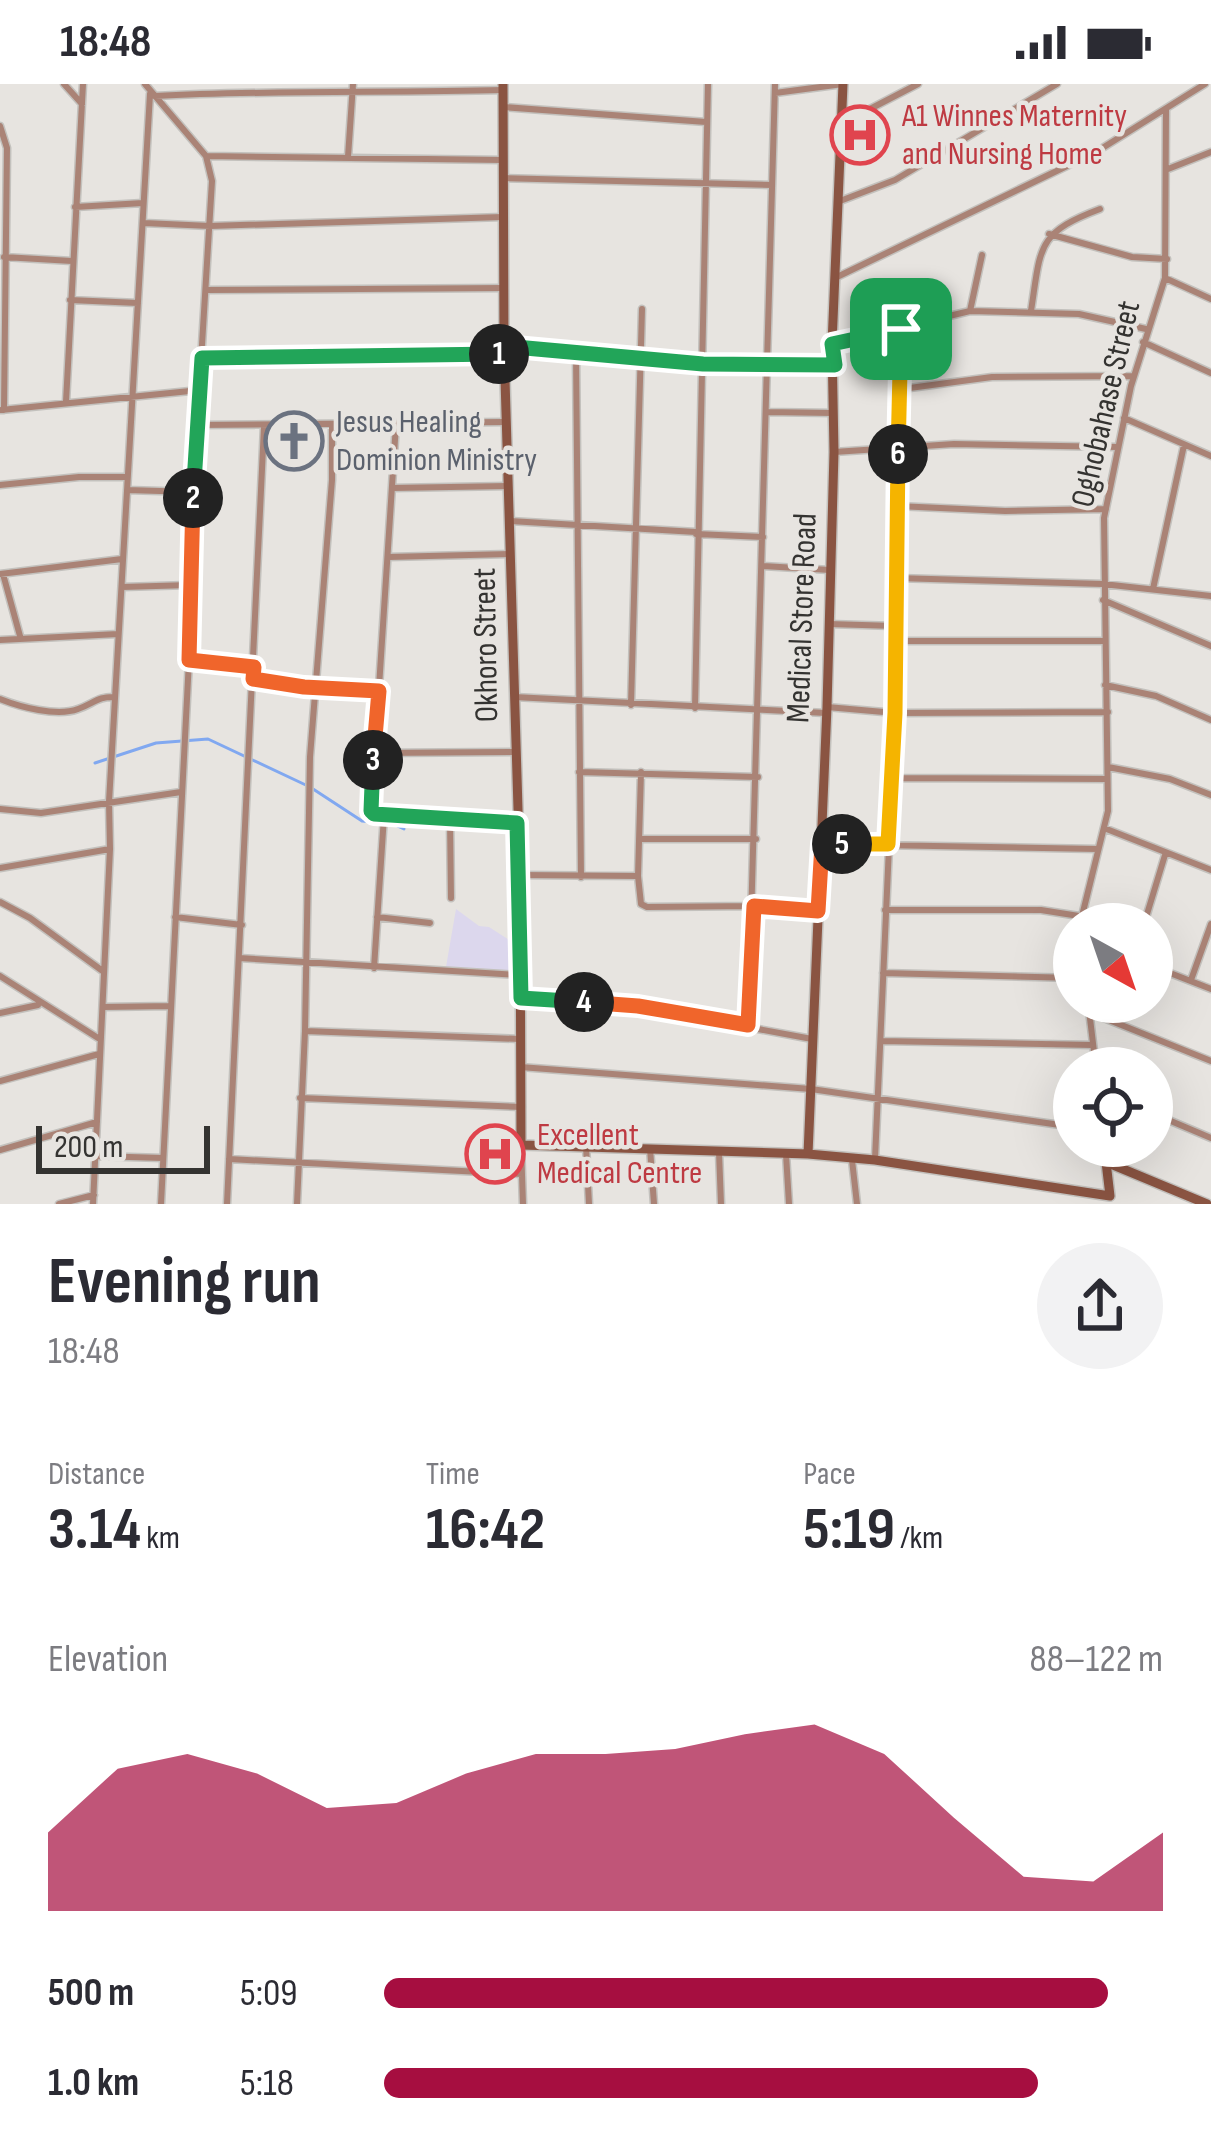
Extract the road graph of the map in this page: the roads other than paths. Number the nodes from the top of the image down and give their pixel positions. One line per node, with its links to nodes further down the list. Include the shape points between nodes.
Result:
1 (64, 84): 14 (street)
2 (83, 84): 14 (street)
3 (352, 84): 13 (street)
4 (707, 84): 17 (street)
5 (843, 84): 11 (street); 18 (street, Medical Store Road)
6 (918, 84): 18 (street)
7 (1057, 84): 29 (street, via 895,180)
8 (1205, 84): 16 (street)
9 (270, 87): 12 (street); 13 (street)
10 (503, 87): 13 (street); 15 (street, Okhoro Street)
11 (775, 89): 26 (street)
12 (150, 90): 21 (street); 30 (street)
13 (352, 94): 22 (street)
14 (82, 104): 31 (street)
15 (503, 107): 17 (street); 23 (street, Okhoro Street)
16 (1166, 110): 24 (street, Oghobahase Street); 41 (street)
17 (706, 122): 27 (street)
18 (842, 124): 29 (street, Medical Store Road)
19 (0, 127): 28 (street)
20 (1211, 152): 24 (street)
21 (206, 156): 22 (street); 35 (street)
22 (348, 157): 23 (street)
23 (503, 160): 25 (street, Okhoro Street)
24 (1168, 170): 39 (street, Oghobahase Street)
25 (503, 178): 27 (street); 33 (street, Okhoro Street)
26 (772, 184): 27 (street); 61 (street)
27 (705, 185): 60 (street)
28 (4, 193): 38 (street)
29 (840, 201): 41 (street, Medical Store Road)
30 (145, 202): 31 (street); 34 (street)
31 (75, 207): 40 (street)
32 (1100, 209): 36 (street)
33 (503, 218): 35 (street); 43 (street, Okhoro Street)
34 (144, 223): 35 (street); 47 (street)
35 (210, 226): 44 (street)
36 (1049, 235): 39 (street); 50 (street)
37 (982, 255): 49 (street)
38 (4, 257): 40 (street); 51 (street)
39 (1167, 259): 42 (street, Oghobahase Street)
40 (72, 261): 46 (street)
41 (837, 277): 55 (street, Medical Store Road)
42 (1165, 278): 45 (street); 53 (street, Oghobahase Street)
43 (504, 288): 44 (street); 56 (street, Okhoro Street)
44 (206, 290): 59 (street)
45 (1211, 298)
46 (70, 299): 47 (street); 68 (street)
47 (139, 303): 67 (street)
48 (642, 309): 58 (street)
49 (970, 311): 50 (street); 52 (street)
50 (1031, 311): 53 (street)
51 (2, 314): 69 (street)
52 (901, 329): 55 (street); 65 (street)
53 (1147, 330): 54 (street, Oghobahase Street)
54 (1143, 342): 63 (street); 64 (street, Oghobahase Street)
55 (832, 344): 62 (street, Medical Store Road)
56 (504, 350): 57 (street); 59 (street); 73 (street, Okhoro Street)
57 (576, 353): 58 (street); 92 (street)
58 (641, 357): 60 (street); 93 (street)
59 (202, 358): 66 (street)
60 (703, 364): 61 (street); 94 (street)
61 (768, 364): 62 (street); 70 (street)
62 (835, 365): 71 (street, Medical Store Road)
63 (1211, 374)
64 (1134, 376): 65 (street, via 992,377); 72 (street, Oghobahase Street)
65 (902, 389): 79 (street)
66 (200, 390): 67 (street); 75 (street)
67 (133, 397): 68 (street); 83 (street)
68 (66, 402): 69 (street)
69 (2, 410)
70 (766, 412): 71 (street); 95 (street)
71 (834, 412): 81 (street, Medical Store Road)
72 (1124, 418): 78 (street); 80 (street, Oghobahase Street)
73 (507, 422): 74 (street); 85 (street, Okhoro Street)
74 (397, 424): 76 (street); 86 (street)
75 (197, 425): 77 (street); 88 (street)
76 (332, 425): 77 (street); 121 (street)
77 (264, 427): 118 (street)
78 (1184, 445): 82 (street); 106 (street)
79 (898, 447): 80 (street); 81 (street); 89 (street)
80 (1118, 447): 90 (street, Oghobahase Street)
81 (834, 452): 100 (street, Medical Store Road)
82 (1211, 456)
83 (127, 477): 84 (street); 87 (street)
84 (0, 485)
85 (508, 486): 86 (street); 91 (street, Okhoro Street)
86 (392, 488): 97 (street)
87 (127, 490): 88 (street); 98 (street)
88 (193, 493): 104 (street)
89 (897, 506): 90 (street); 102 (street)
90 (1106, 509): 103 (street, Oghobahase Street)
91 (510, 520): 92 (street); 96 (street, Okhoro Street)
92 (577, 526): 93 (street); 126 (street)
93 (638, 529): 94 (street); 127 (street)
94 (696, 533): 95 (street); 128 (street)
95 (764, 537): 99 (street)
96 (511, 554): 97 (street); 124 (street, Okhoro Street)
97 (388, 557): 122 (street)
98 (122, 559): 101 (street); 105 (street)
99 (763, 566): 100 (street); 130 (street)
100 (830, 569): 109 (street, Medical Store Road)
101 (2, 574): 112 (street)
102 (896, 578): 103 (street); 110 (street)
103 (1103, 584): 106 (street); 108 (street, Oghobahase Street)
104 (190, 585): 105 (street); 117 (street)
105 (122, 587): 111 (street)
106 (1153, 590): 107 (street)
107 (1211, 596)
108 (1103, 600): 114 (street, Oghobahase Street); 116 (street)
109 (830, 623): 110 (street); 129 (street, Medical Store Road)
110 (895, 626): 115 (street)
111 (118, 634): 112 (street); 123 (street)
112 (20, 636): 113 (street)
113 (0, 640)
114 (1104, 640): 115 (street); 120 (street, Oghobahase Street)
115 (894, 641): 132 (street)
116 (1211, 646)
117 (189, 660): 118 (street); 142 (street)
118 (254, 667): 119 (street)
119 (253, 679): 121 (street); 174 (street)
120 (1105, 685): 131 (street, Oghobahase Street); 133 (street)
121 (316, 687): 122 (street); 176 (street)
122 (379, 691): 135 (street)
123 (115, 697): 125 (street, via 74,711); 144 (street)
124 (514, 697): 126 (street); 134 (street, Okhoro Street)
125 (0, 699)
126 (577, 701): 127 (street); 137 (street)
127 (631, 705): 128 (street)
128 (695, 708): 130 (street)
129 (826, 710): 130 (street); 132 (street); 152 (street, Medical Store Road)
130 (759, 712): 139 (street)
131 (1108, 712): 132 (street); 136 (street, Oghobahase Street)
132 (895, 713): 140 (street)
133 (1211, 720)
134 (515, 752): 135 (street); 148 (street, Okhoro Street)
135 (374, 753): 146 (street, via 371,811)
136 (1108, 766): 141 (street, Oghobahase Street); 143 (street)
137 (579, 772): 138 (street); 161 (street)
138 (641, 772): 139 (street); 150 (street)
139 (758, 777): 151 (street)
140 (892, 778): 141 (street); 153 (street)
141 (1107, 779): 149 (street, Oghobahase Street)
142 (181, 792): 144 (street); 170 (street)
143 (1211, 795)
144 (109, 802): 145 (street, via 40,813); 154 (street)
145 (0, 809)
146 (384, 816): 147 (street); 171 (street)
147 (450, 819): 148 (street); 162 (street)
148 (517, 823): 159 (street, Okhoro Street)
149 (1104, 828): 155 (street, Oghobahase Street); 156 (street)
150 (640, 839): 151 (street); 160 (street)
151 (756, 839): 166 (street)
152 (822, 844): 153 (street); 168 (street, Medical Store Road)
153 (888, 844): 155 (street); 167 (street)
154 (110, 849): 157 (street); 178 (street)
155 (1098, 849): 164 (street, Oghobahase Street)
156 (1165, 855): 158 (street); 165 (street)
157 (0, 868)
158 (1211, 870)
159 (520, 875): 161 (street); 181 (street, Okhoro Street)
160 (638, 876): 161 (street); 166 (street, via 638,898 647,907)
161 (580, 878)
162 (451, 898)
163 (0, 902): 178 (street)
164 (1084, 903)
165 (1150, 903)
166 (754, 906): 168 (street); 193 (street)
167 (885, 910): 169 (street); 179 (street)
168 (818, 911): 197 (street, Medical Store Road)
169 (1053, 913)
170 (175, 916): 174 (street); 188 (street)
171 (377, 917): 172 (street); 177 (street)
172 (430, 923)
173 (1211, 924): 184 (street)
174 (242, 925): 175 (street)
175 (239, 958): 176 (street); 222 (street)
176 (305, 964): 177 (street); 194 (street)
177 (374, 968): 181 (street)
178 (104, 972): 189 (street)
179 (883, 973): 183 (street); 198 (street)
180 (1173, 974): 184 (street)
181 (520, 975): 186 (street, Okhoro Street)
182 (0, 976): 187 (street)
183 (1053, 977)
184 (1191, 980): 185 (street)
185 (1211, 989)
186 (521, 998): 193 (street); 196 (street, Okhoro Street)
187 (40, 1004): 190 (street); 195 (street)
188 (172, 1006): 189 (street); 220 (street)
189 (101, 1007): 195 (street)
190 (0, 1013)
191 (1091, 1023): 199 (street)
192 (1125, 1023): 201 (street)
193 (748, 1025): 197 (street)
194 (305, 1031): 196 (street); 205 (street)
195 (100, 1039): 200 (street)
196 (520, 1039): 202 (street, Okhoro Street)
197 (816, 1040): 204 (street, Medical Store Road)
198 (881, 1041): 199 (street); 206 (street)
199 (1093, 1045)
200 (100, 1054): 203 (street); 208 (street)
201 (1211, 1061)
202 (520, 1066): 204 (street); 207 (street, Okhoro Street)
203 (0, 1081)
204 (811, 1089): 206 (street); 218 (street, Medical Store Road)
205 (299, 1098): 207 (street); 224 (street)
206 (877, 1099): 210 (street); 223 (street)
207 (522, 1107): 212 (street, Okhoro Street)
208 (97, 1122): 215 (street); 219 (street)
209 (1173, 1122): 211 (street)
210 (1053, 1124)
211 (1211, 1138)
212 (521, 1145): 213 (street); 227 (street, Okhoro Street)
213 (586, 1146): 214 (street); 235 (street)
214 (650, 1148): 216 (street); 236 (street)
215 (0, 1150)
216 (719, 1152): 217 (street); 237 (street)
217 (786, 1154): 218 (street); 238 (street)
218 (808, 1154): 221 (street)
219 (95, 1156): 220 (street); 228 (street)
220 (164, 1158): 231 (street)
221 (852, 1158): 223 (street); 239 (street)
222 (229, 1160): 224 (street); 232 (street)
223 (875, 1160): 229 (street)
224 (297, 1166): 227 (street); 233 (street)
225 (1107, 1167): 229 (street)
226 (1118, 1167): 240 (street)
227 (522, 1174): 234 (street, Okhoro Street)
228 (93, 1199): 230 (street)
229 (1111, 1200)
230 (59, 1204)
231 (161, 1204)
232 (227, 1204)
233 (297, 1204)
234 (524, 1204)
235 (589, 1204)
236 (654, 1204)
237 (721, 1204)
238 (789, 1204)
239 (856, 1204)
240 (1207, 1204)

